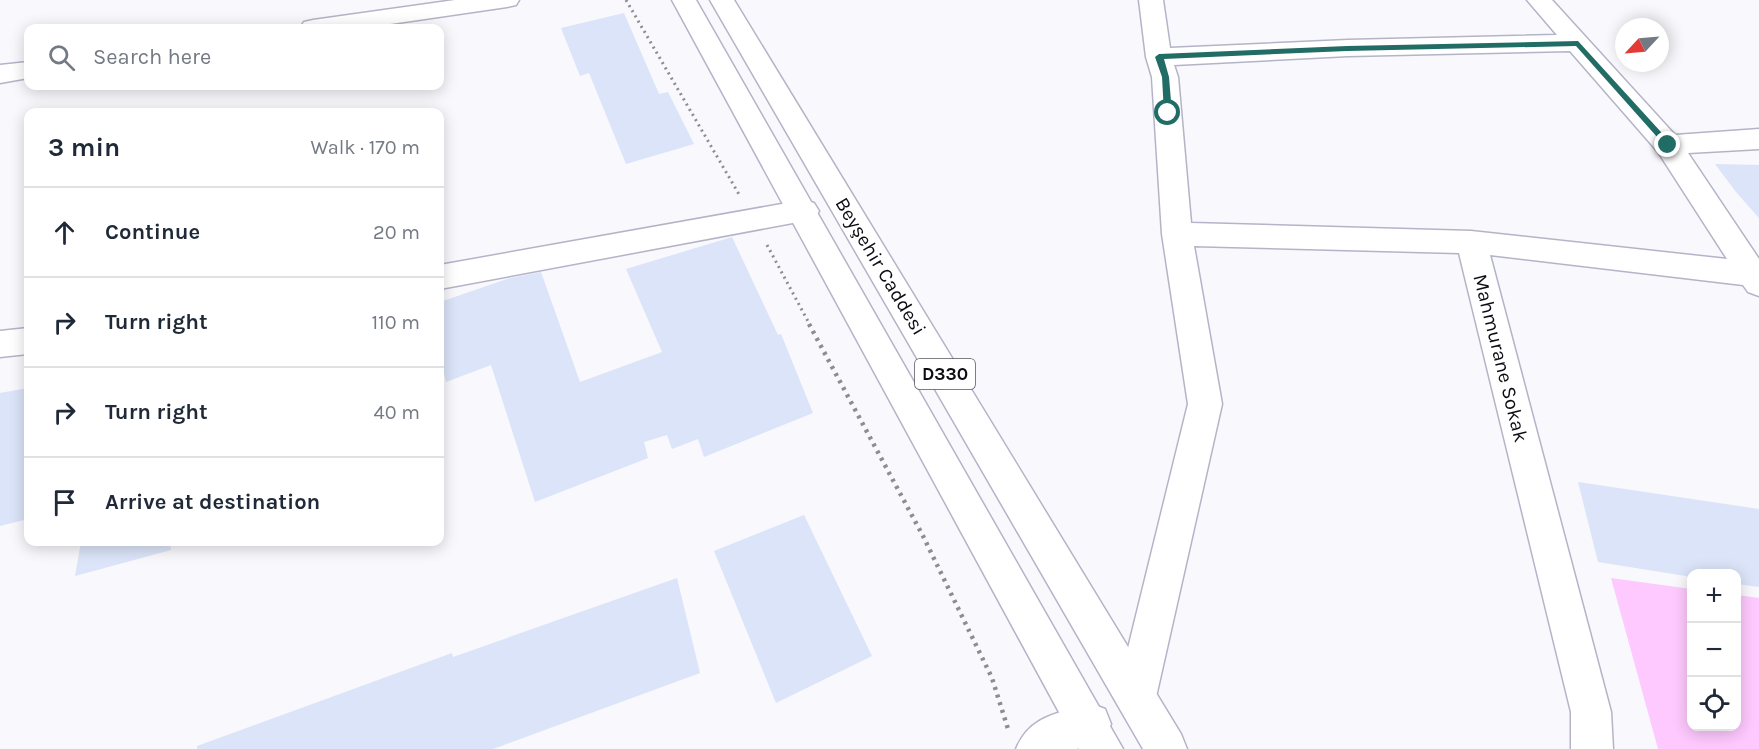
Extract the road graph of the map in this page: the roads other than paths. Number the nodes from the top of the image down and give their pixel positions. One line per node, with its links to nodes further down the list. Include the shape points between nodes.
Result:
1 (507, 0): 6 (main road)
2 (684, 0): 13 (main road, Beyşehir Caddesi / D330)
3 (722, 0): 20 (main road, Beyşehir Caddesi / D330)
4 (1151, 0): 8 (main road)
5 (1539, 0): 7 (main road)
6 (341, 24)
7 (1578, 43): 8 (main road); 12 (main road)
8 (1159, 57): 14 (main road, via 1166,77)
9 (24, 71): 10 (main road)
10 (0, 74)
11 (1759, 139): 12 (main road)
12 (1668, 145): 17 (main road)
13 (804, 212): 16 (main road); 21 (main road, Beyşehir Caddesi / D330)
14 (1178, 234): 15 (main road); 20 (main road, via 1205,404)
15 (1471, 242): 17 (main road, Mahmurane Sokak); 24 (main road, Mahmurane Sokak, via 1591,712)
16 (444, 276)
17 (1756, 279)
18 (24, 341): 19 (main road)
19 (0, 344)
20 (1136, 697): 23 (main road, Beyşehir Caddesi / D330)
21 (1096, 737): 22 (main road)
22 (1024, 744)
23 (1166, 749)
24 (1592, 749)

